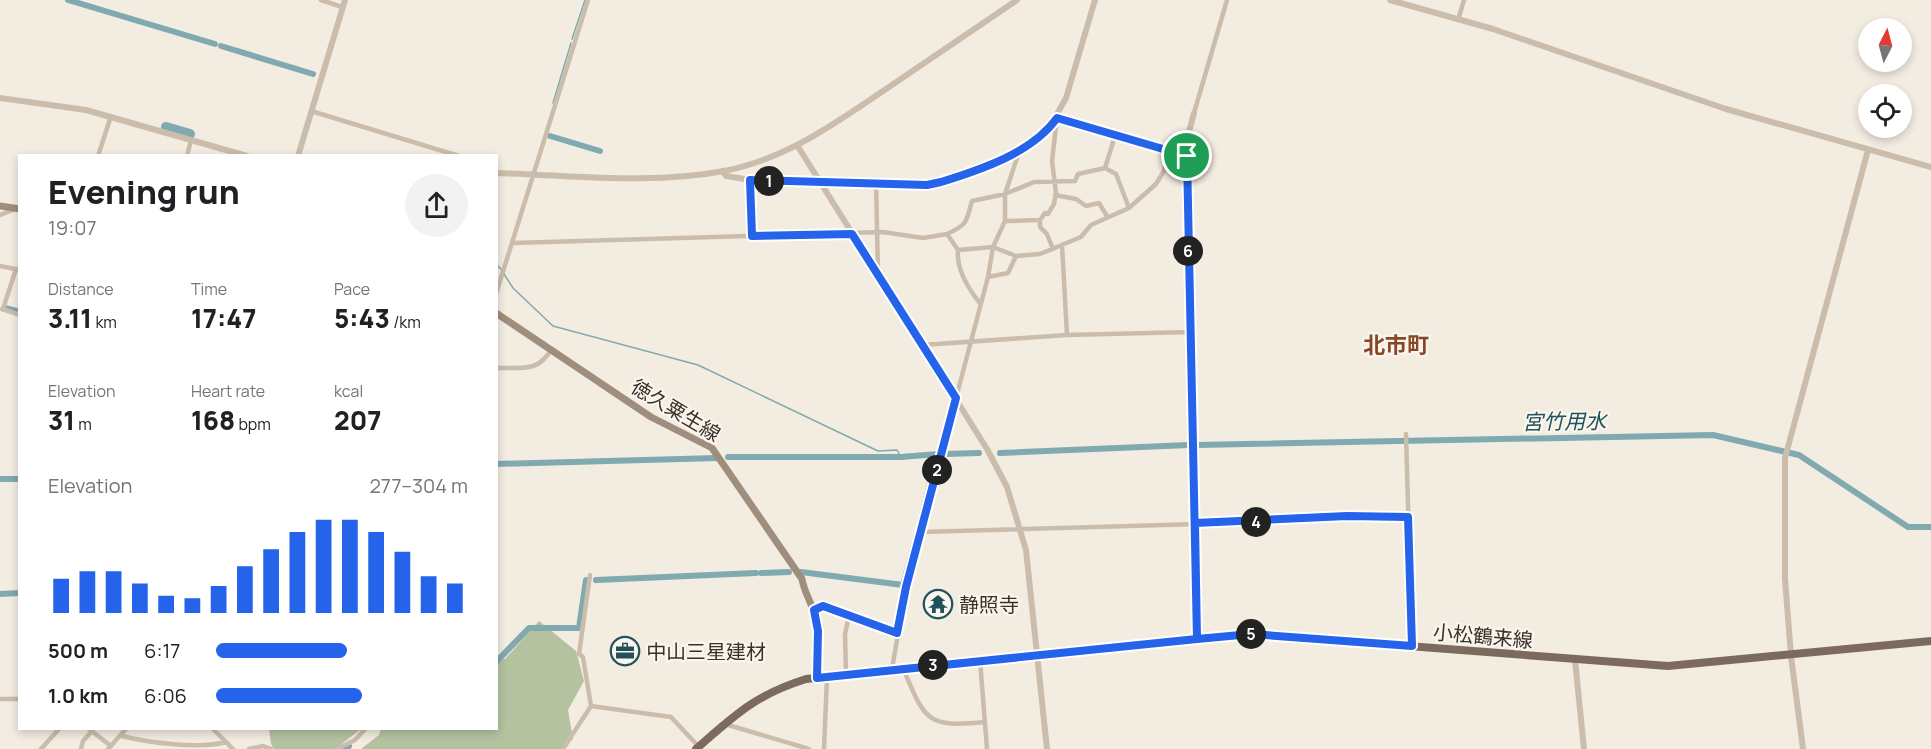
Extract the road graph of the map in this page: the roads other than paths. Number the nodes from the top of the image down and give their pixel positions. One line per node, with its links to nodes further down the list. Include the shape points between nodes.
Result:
1 (321, 0): 8 (street)
2 (588, 0): 31 (street)
3 (1017, 0): 17 (street)
4 (1095, 0): 14 (street)
5 (1227, 0): 12 (street)
6 (1390, 0): 9 (street)
7 (1464, 0): 9 (street)
8 (343, 3): 11 (street)
9 (1458, 20): 18 (street, via 1726,109)
10 (0, 98): 13 (street)
11 (311, 111): 24 (street); 25 (street)
12 (1194, 113): 26 (street)
13 (111, 116): 16 (street); 21 (street)
14 (1057, 118): 15 (street); 20 (street, via 1041,138); 33 (street)
15 (1114, 136): 19 (street); 28 (street)
16 (191, 140): 22 (street); 23 (street)
17 (797, 146): 30 (street); 35 (street)
18 (1868, 150): 27 (street); 85 (street, via 1786,448 1785,579)
19 (1168, 151): 26 (street); 40 (street, via 1164,171 1156,184)
20 (1018, 152): 34 (street, via 927,185); 37 (street)
21 (99, 154)
22 (188, 154)
23 (240, 154)
24 (299, 154)
25 (452, 154)
26 (1187, 156): 36 (street)
27 (1931, 167)
28 (1105, 168): 33 (street, via 1078,174 1075,181); 40 (street, via 1116,174)
29 (498, 171): 31 (street)
30 (723, 171): 31 (street, via 669,176); 32 (street, via 726,177)
31 (533, 174): 50 (street)
32 (750, 180): 35 (street); 49 (street)
33 (1053, 180): 37 (street, via 1035,182); 38 (street)
34 (876, 182): 35 (street); 46 (street)
35 (822, 183): 47 (street)
36 (1187, 192): 65 (street)
37 (1005, 194): 45 (street); 48 (street, via 972,201 964,226)
38 (1055, 195): 43 (street, via 1076,199 1086,206 1099,203); 44 (street, via 1048,214)
39 (0, 206): 41 (main road)
40 (1129, 208): 43 (street)
41 (17, 209): 42 (street)
42 (0, 214)
43 (1107, 216): 51 (street, via 1091,225 1081,237)
44 (1040, 220): 45 (street); 53 (street)
45 (1005, 221): 52 (street)
46 (879, 232): 47 (street); 48 (street, via 924,238); 58 (street)
47 (852, 234): 49 (street); 58 (street)
48 (947, 234): 54 (street)
49 (752, 236): 50 (street)
50 (513, 243): 60 (street)
51 (1062, 245): 53 (street); 66 (street)
52 (993, 247): 54 (street); 55 (street); 59 (street)
53 (1053, 249): 55 (street)
54 (958, 250): 61 (street, via 966,285)
55 (1016, 256): 59 (street, via 1008,273)
56 (0, 266): 57 (street)
57 (18, 270): 62 (street)
58 (878, 275): 68 (street)
59 (988, 277): 61 (street)
60 (498, 288)
61 (979, 302): 67 (street)
62 (1, 308): 63 (street)
63 (18, 314)
64 (498, 314): 69 (main road, 徳久粟生線)
65 (1190, 332): 66 (street); 74 (street)
66 (1066, 335): 67 (street)
67 (968, 344): 68 (street); 71 (street)
68 (922, 345): 71 (street)
69 (551, 350): 70 (street, via 537,367); 78 (main road, 徳久粟生線, via 651,417 697,438 718,454 802,579 805,596)
70 (498, 368)
71 (956, 398): 75 (street, via 1002,476); 76 (street)
72 (1406, 434): 73 (street)
73 (1408, 517): 74 (street); 83 (street)
74 (1195, 523): 75 (street); 81 (street)
75 (1021, 529): 76 (street); 84 (street)
76 (921, 532): 80 (street)
77 (590, 575): 95 (street, via 579,654 583,657)
78 (814, 610): 79 (street, via 823,606); 92 (main road, 徳久粟生線, via 818,631)
79 (849, 615): 80 (street); 90 (street, via 845,634)
80 (897, 633): 89 (street)
81 (1197, 639): 83 (main road, 小松鶴来線, via 1251,634); 84 (main road, 小松鶴来線)
82 (1931, 641): 85 (main road, 小松鶴来線)
83 (1412, 646): 87 (main road, 小松鶴来線)
84 (1038, 654): 86 (main road, 小松鶴来線); 117 (street)
85 (1791, 656): 87 (main road, 小松鶴来線, via 1668,666); 119 (street)
86 (980, 660): 88 (main road, 小松鶴来線); 96 (street)
87 (1575, 660): 118 (street)
88 (903, 668): 89 (main road, 小松鶴来線); 96 (street, via 917,702 930,720 950,725)
89 (892, 669): 90 (main road, 小松鶴来線)
90 (846, 674): 91 (main road, 小松鶴来線)
91 (827, 676): 92 (main road, 小松鶴来線); 115 (street)
92 (817, 678): 97 (main road, 小松鶴来線, via 778,688)
93 (0, 699): 94 (street)
94 (18, 699)
95 (591, 706): 106 (street, via 671,717); 113 (street)
96 (985, 722): 116 (street)
97 (724, 723): 106 (main road, 小松鶴来線); 114 (street)
98 (58, 730): 107 (street)
99 (91, 730): 105 (street); 108 (street)
100 (125, 730): 103 (street)
101 (214, 730): 104 (street)
102 (363, 730): 112 (street, via 355,740)
103 (122, 736): 104 (street, via 201,748); 105 (street)
104 (226, 742): 109 (street)
105 (110, 747)
106 (697, 748)
107 (41, 749)
108 (81, 749)
109 (233, 749)
110 (249, 749): 111 (street)
111 (271, 749)
112 (337, 749)
113 (563, 749)
114 (809, 749)
115 (824, 749)
116 (987, 749)
117 (1047, 749)
118 (1584, 749)
119 (1803, 749)

